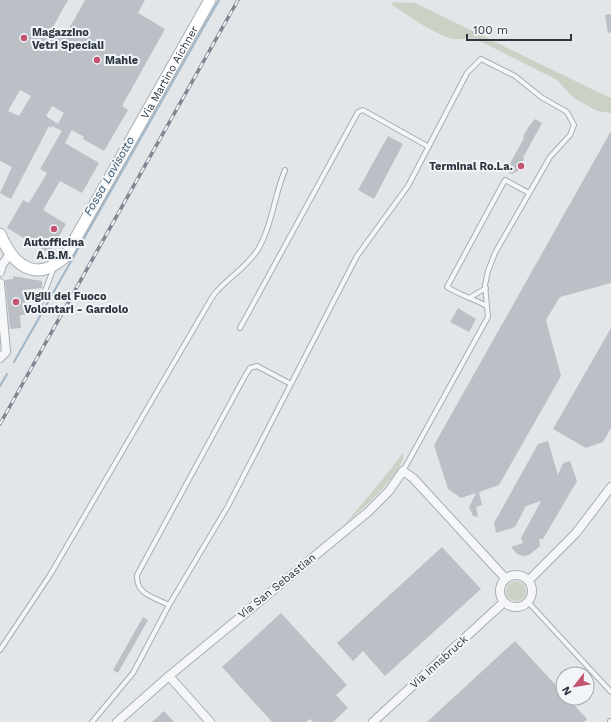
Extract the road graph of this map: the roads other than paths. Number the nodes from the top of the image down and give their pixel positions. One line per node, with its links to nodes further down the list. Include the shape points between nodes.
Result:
1 (208, 1): 7 (street, Via Martino Aichner, via 73,244 65,257)
2 (429, 147): 4 (lane, Via San Sebastian, via 467,73 481,59 515,76 541,97 567,112 574,125 570,135 550,157); 14 (lane, via 363,110 358,112); 17 (lane, via 408,186 357,256)
3 (285, 170): 26 (lane, via 265,236 256,252 217,291 207,306 50,575)
4 (529, 193): 10 (lane, Via San Sebastian, via 495,253 488,271); 11 (lane, via 505,180 447,287)
5 (0, 234): 6 (street)
6 (10, 254): 7 (street, via 16,261 32,269 40,270); 8 (street)
7 (54, 265): 12 (lane)
8 (0, 272)
9 (0, 283): 15 (street)
10 (486, 288): 11 (lane); 13 (lane, Via San Sebastian)
11 (469, 298): 13 (lane)
12 (40, 304)
13 (487, 306): 18 (lane, Via San Sebastian, via 488,318)
14 (240, 328)
15 (3, 349): 16 (street)
16 (0, 358)
17 (291, 384): 25 (lane, via 228,506); 25 (lane, via 256,366 250,368 245,376 136,575 136,584 141,591)
18 (403, 471): 21 (street, via 414,478); 27 (street, Via San Sebastian, via 389,491 368,512)
19 (611, 487): 20 (street)
20 (609, 494): 22 (street, via 576,533)
21 (505, 578): 22 (street, via 520,574); 23 (street, via 500,587)
22 (529, 580): 24 (street, via 532,593)
23 (504, 602): 24 (street, via 514,607); 32 (street, Via Innsbruck)
24 (528, 602): 28 (lane)
25 (169, 605): 29 (lane, via 133,673)
26 (0, 650)
27 (169, 676): 30 (street, Via San Sebastian); 31 (street)
28 (611, 692)
29 (92, 722)
30 (117, 722)
31 (210, 722)
32 (373, 722)

